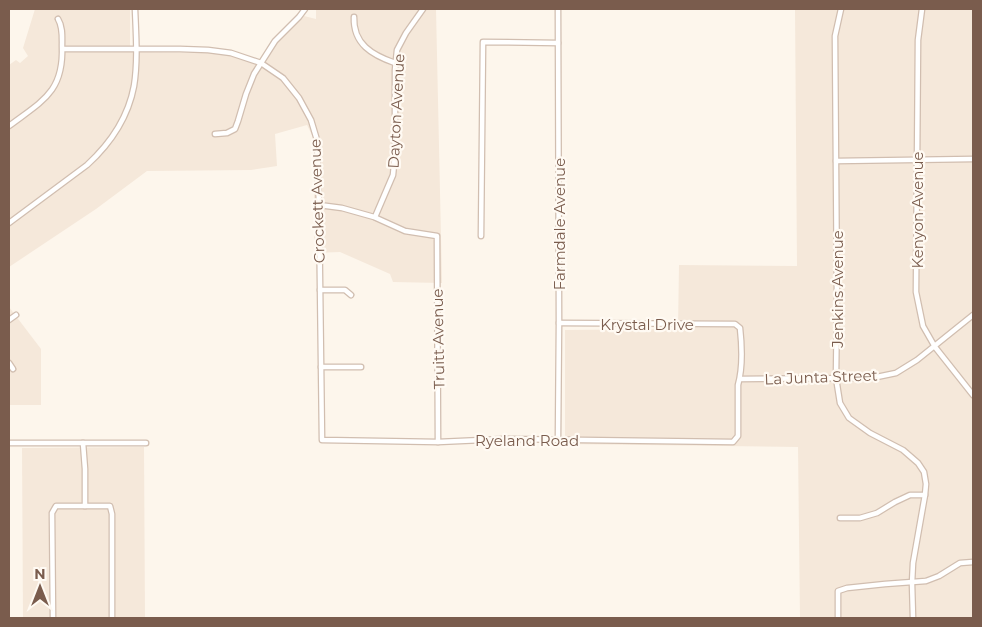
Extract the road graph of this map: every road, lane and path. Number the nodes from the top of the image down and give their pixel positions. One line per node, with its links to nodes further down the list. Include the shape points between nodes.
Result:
1 (135, 9): 11 (street)
2 (305, 9): 12 (street, via 275,41)
3 (422, 9): 13 (street, Dayton Avenue, via 397,50)
4 (558, 9): 9 (street, Farmdale Avenue)
5 (841, 9): 18 (street, Jenkins Avenue, via 835,36)
6 (922, 9): 16 (street, Kenyon Avenue, via 918,40)
7 (354, 17): 13 (street, via 358,39 380,58)
8 (58, 19): 10 (street, via 62,25)
9 (558, 44): 22 (street, via 483,42); 28 (street, Farmdale Avenue)
10 (62, 49): 11 (street, Crockett Avenue); 14 (street, via 60,75 50,94)
11 (136, 50): 12 (street, Crockett Avenue, via 223,52); 21 (street, via 134,86 129,104 108,143 87,165)
12 (261, 63): 15 (street, via 246,94 235,129); 19 (street, Crockett Avenue, via 283,78 300,98 311,120 317,140)
13 (395, 63): 20 (street, Dayton Avenue, via 396,154 393,174)
14 (9, 126)
15 (215, 134)
16 (917, 160): 17 (street); 18 (street); 29 (street, Kenyon Avenue, via 916,292 923,326)
17 (973, 160)
18 (836, 161): 34 (street, Jenkins Avenue)
19 (319, 206): 20 (street, via 342,208); 23 (street, Crockett Avenue)
20 (376, 218): 39 (street, Truitt Avenue, via 405,232 436,236)
21 (9, 223)
22 (481, 236)
23 (320, 290): 24 (street, via 345,290); 31 (street, Crockett Avenue)
24 (351, 295)
25 (16, 315): 27 (street)
26 (973, 315): 29 (street, La Junta Street)
27 (9, 320)
28 (559, 323): 35 (street, Krystal Drive, via 735,324 740,328 742,344); 37 (street, Farmdale Avenue)
29 (934, 347): 34 (street, La Junta Street, via 896,373 872,378); 36 (street, Kenyon Avenue)
30 (9, 363): 33 (street)
31 (321, 367): 32 (street); 38 (street, Crockett Avenue)
32 (361, 367)
33 (13, 369)
34 (836, 378): 35 (street, La Junta Street); 43 (street, Jenkins Avenue, via 840,403 850,418 870,433 903,450 918,463 924,472)
35 (740, 379): 37 (street, Ryeland Road, via 738,436 733,442)
36 (973, 395)
37 (558, 439): 39 (street, Ryeland Road)
38 (322, 440): 39 (street, Ryeland Road)
39 (438, 442)
40 (9, 443): 41 (street)
41 (83, 443): 42 (street); 44 (street)
42 (146, 443)
43 (925, 495): 45 (street, via 910,495 877,513 860,518); 47 (street, Jenkins Avenue)
44 (85, 506): 48 (street, via 56,506 52,513); 49 (street, via 110,506 112,514)
45 (840, 518)
46 (973, 562): 47 (street, via 960,563 938,576)
47 (912, 583): 50 (street, via 838,590); 51 (street)
48 (53, 618)
49 (112, 618)
50 (838, 618)
51 (913, 618)

